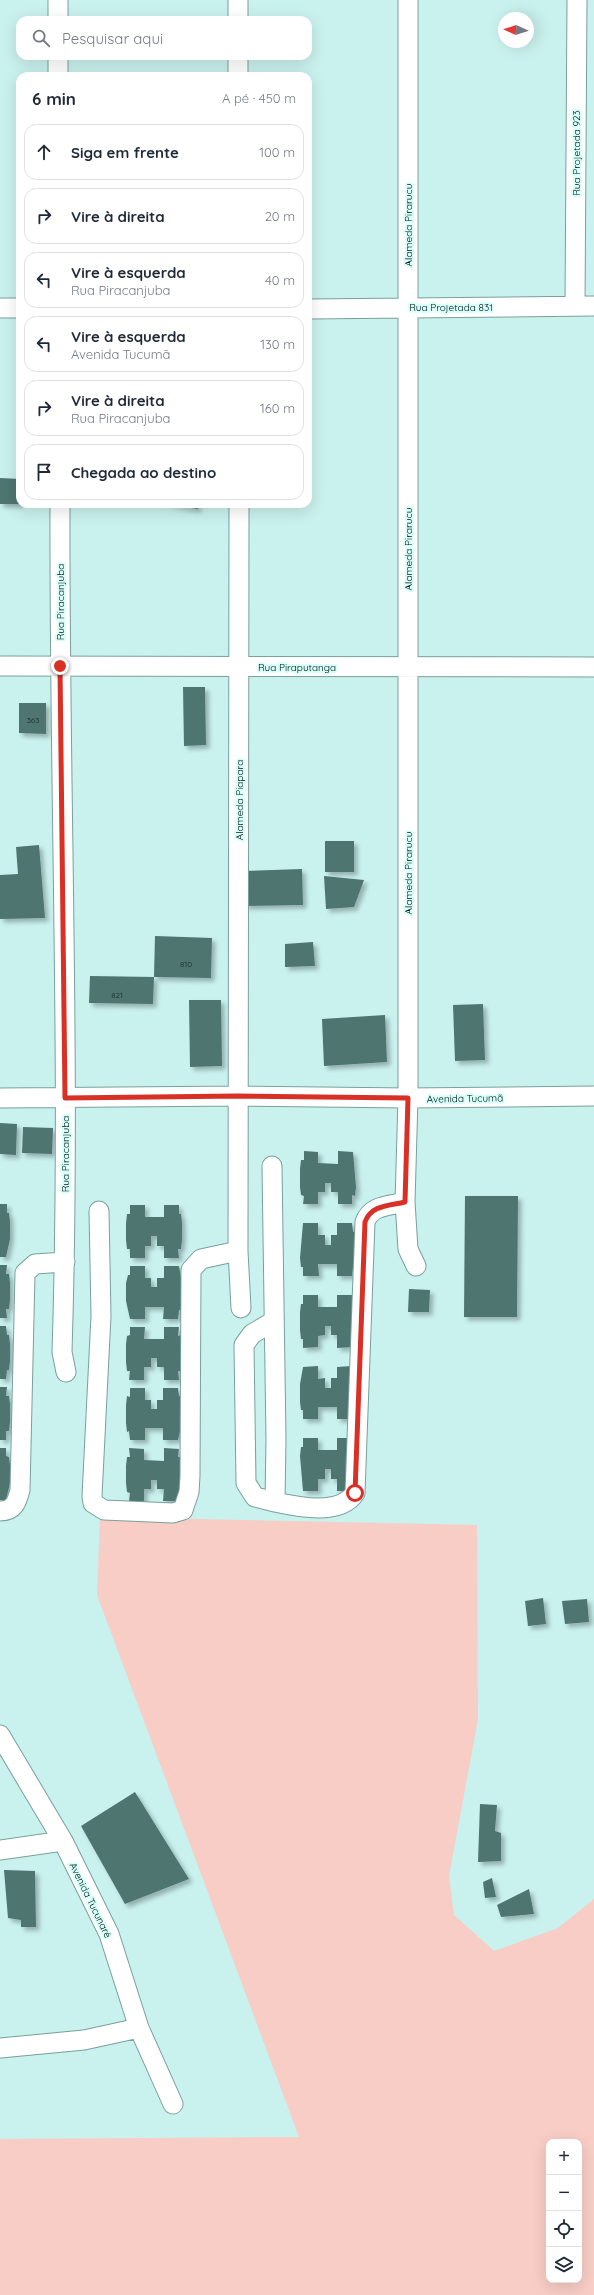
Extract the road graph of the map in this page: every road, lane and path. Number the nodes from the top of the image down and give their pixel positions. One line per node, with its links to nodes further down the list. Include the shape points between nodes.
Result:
1 (58, 0): 5 (street)
2 (238, 0): 6 (street)
3 (408, 0): 13 (street, Alameda Pirarucu)
4 (577, 0): 11 (street, Rua Projetada 923)
5 (58, 16)
6 (238, 16)
7 (58, 60): 9 (street)
8 (238, 60): 10 (street)
9 (58, 72)
10 (238, 72)
11 (575, 306): 12 (street, Rua Projetada 831); 13 (street, Rua Projetada 831)
12 (594, 306)
13 (408, 307): 16 (street, Rua Projetada 831); 21 (street, Alameda Pirarucu)
14 (0, 308): 15 (street)
15 (16, 308)
16 (312, 308)
17 (60, 508): 20 (street, Rua Piracanjuba)
18 (239, 508): 22 (street, Alameda Piapara)
19 (0, 666): 20 (street, Rua Piraputanga)
20 (60, 666): 22 (street, Rua Piraputanga); 27 (street, Rua Piracanjuba)
21 (408, 666): 22 (street, Rua Piraputanga); 23 (street, Rua Piraputanga); 28 (street, Alameda Pirarucu)
22 (239, 667): 24 (street, Alameda Piapara)
23 (594, 667)
24 (238, 1096): 27 (street, Avenida Tucumã); 28 (street, Avenida Tucumã); 32 (street, Alameda Piapara)
25 (594, 1096): 28 (street, Avenida Tucumã)
26 (0, 1098): 27 (street, Avenida Tucumã)
27 (65, 1098): 33 (street, Rua Piracanjuba)
28 (408, 1098): 30 (street)
29 (272, 1166): 36 (street)
30 (405, 1202): 34 (street, via 408,1249); 38 (street, via 372,1210 365,1222 355,1493 350,1501 326,1508)
31 (99, 1211): 32 (street, via 101,1316 92,1496 93,1503 104,1510 173,1513 183,1510 187,1503 190,1476 191,1270 201,1259)
32 (238, 1251): 35 (street, Alameda Piapara)
33 (65, 1262): 37 (street, Rua Piracanjuba, via 62,1352); 39 (street, via 35,1264 25,1273 20,1490 17,1502 12,1508)
34 (416, 1266)
35 (241, 1308)
36 (274, 1321): 38 (street); 38 (street, via 252,1334 244,1345 246,1483 256,1497)
37 (66, 1372)
38 (275, 1502)
39 (0, 1511)
40 (0, 1735): 41 (street, Avenida Tucunaré)
41 (63, 1841): 42 (street); 43 (street, Avenida Tucunaré, via 109,1934)
42 (0, 1850)
43 (139, 2028): 44 (street, via 84,2040); 45 (street, Avenida Tucunaré)
44 (0, 2048)
45 (174, 2104)

